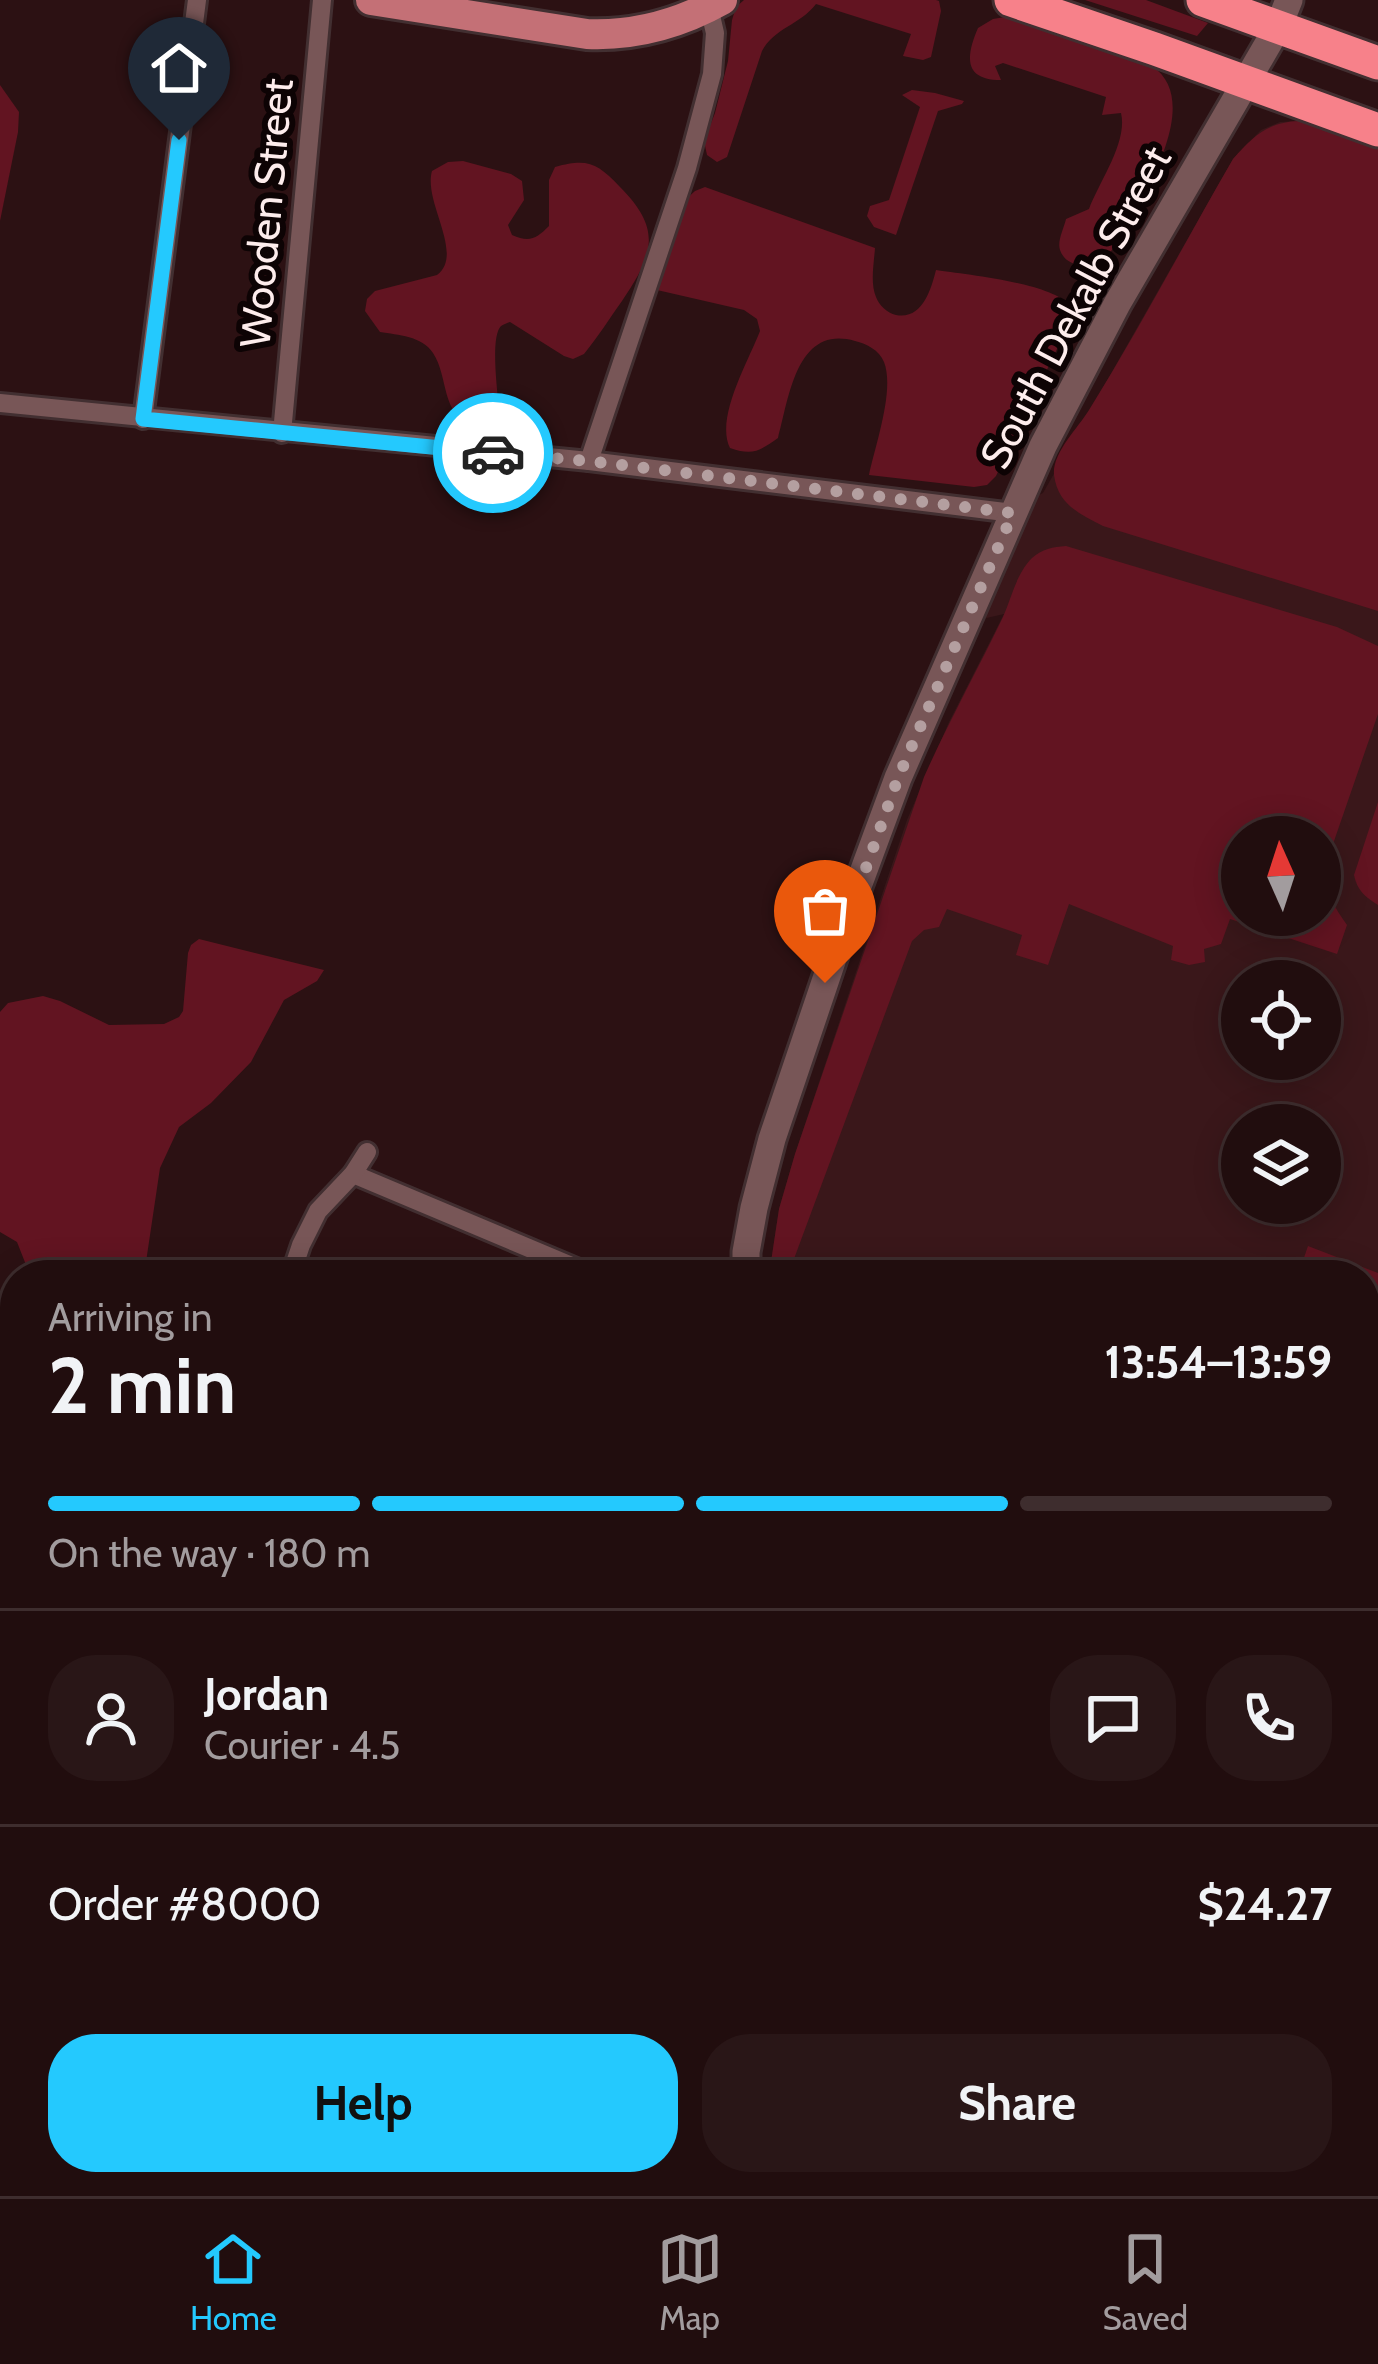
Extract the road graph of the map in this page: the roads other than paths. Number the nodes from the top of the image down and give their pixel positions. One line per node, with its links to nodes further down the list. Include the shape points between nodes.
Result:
1 (196, 0): 12 (street)
2 (322, 0): 13 (street, Wooden Street)
3 (370, 0): 6 (main road, via 606,35 652,28)
4 (1011, 0): 9 (highway)
5 (1203, 0): 7 (highway)
6 (714, 2): 14 (street, via 712,74)
7 (1284, 12): 8 (highway); 9 (main road, South Dekalb Street)
8 (1378, 63)
9 (1246, 82): 10 (highway); 15 (main road, South Dekalb Street, via 1117,304)
10 (1378, 130)
11 (0, 404): 12 (street)
12 (143, 419): 13 (street)
13 (282, 433): 14 (street)
14 (589, 461): 15 (street)
15 (1013, 513): 20 (main road, South Dekalb Street, via 851,905 772,1139)
16 (367, 1152): 17 (street)
17 (353, 1174): 18 (street, via 318,1211); 19 (street)
18 (296, 1260)
19 (557, 1260)
20 (746, 1260)

